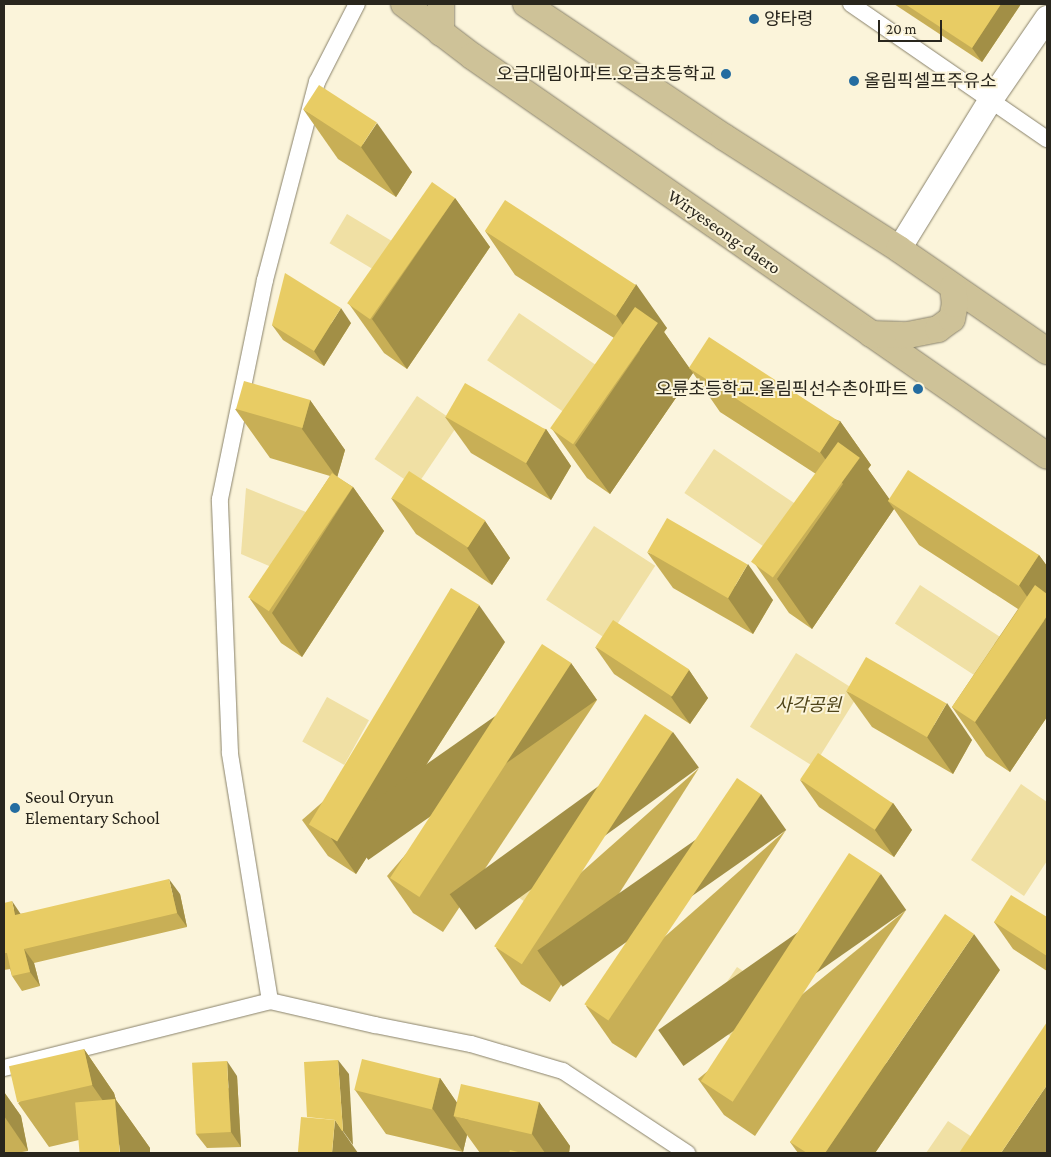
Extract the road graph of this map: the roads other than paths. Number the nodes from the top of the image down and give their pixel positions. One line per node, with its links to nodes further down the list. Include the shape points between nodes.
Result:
1 (357, 4): 15 (street, via 317,82 266,280 220,498 230,754)
2 (404, 4): 7 (main road, Wiryeseong-daero)
3 (441, 4): 7 (main road)
4 (526, 4): 10 (main road)
5 (851, 4): 8 (street)
6 (1047, 18): 8 (street)
7 (442, 32): 12 (main road, Wiryeseong-daero)
8 (990, 101): 9 (street); 10 (street)
9 (1047, 139)
10 (899, 249): 11 (main road)
11 (953, 287): 12 (main road, via 955,304 952,319 938,329 908,335); 13 (main road)
12 (871, 334): 14 (main road, Wiryeseong-daero)
13 (1047, 351)
14 (1047, 456)
15 (270, 1000): 16 (street); 17 (street, via 471,1044 563,1071)
16 (4, 1068)
17 (687, 1153)

